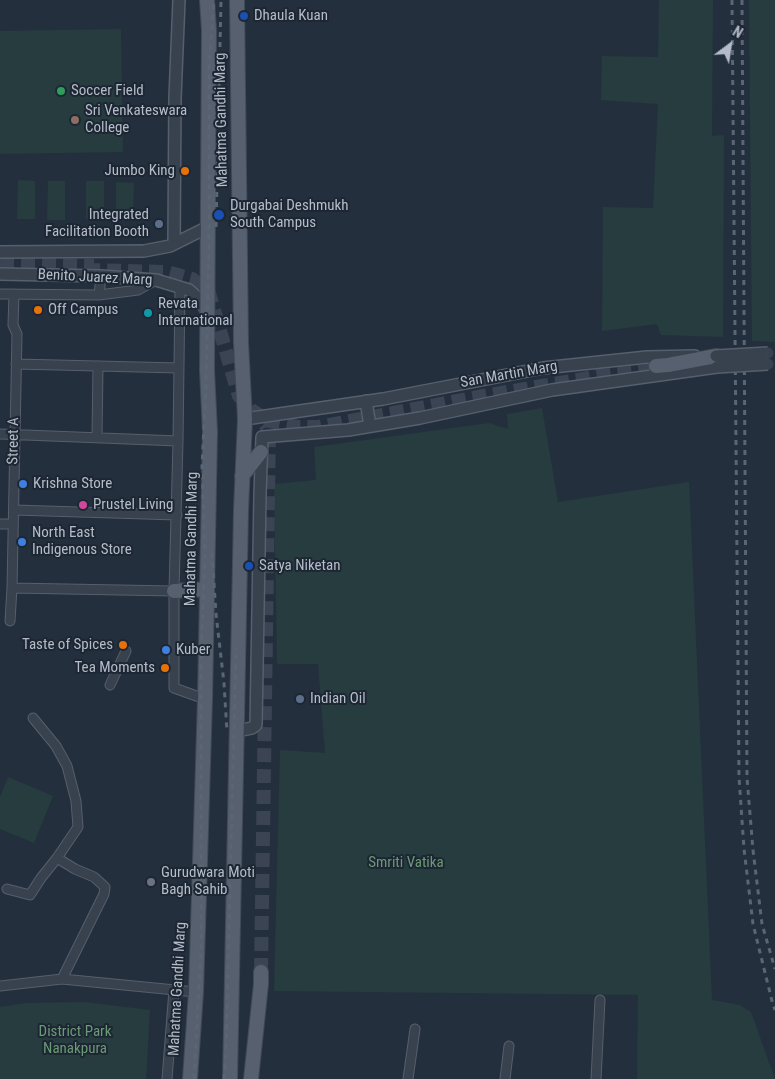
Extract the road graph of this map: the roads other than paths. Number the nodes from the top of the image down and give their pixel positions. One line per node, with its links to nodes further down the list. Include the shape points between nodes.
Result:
1 (179, 0): 5 (street)
2 (207, 0): 4 (main road, Mahatma Gandhi Marg)
3 (237, 0): 22 (main road, Mahatma Gandhi Marg, via 241,343)
4 (208, 227): 5 (street, Benito Juarez Marg); 14 (main road, Mahatma Gandhi Marg)
5 (174, 244): 6 (street, Benito Juarez Marg, via 144,251)
6 (0, 252)
7 (0, 274): 8 (street, Benito Juarez Marg)
8 (101, 276): 9 (street, Benito Juarez Marg); 13 (street)
9 (156, 280): 10 (street, Benito Juarez Marg); 13 (street, via 138,290)
10 (180, 288): 14 (street, Benito Juarez Marg, via 189,290); 19 (street)
11 (0, 294): 12 (street)
12 (14, 294): 13 (street); 17 (street, Street A)
13 (99, 296)
14 (208, 313): 35 (main road, Mahatma Gandhi Marg)
15 (771, 359): 16 (street, San Martin Marg, bridge)
16 (716, 362): 20 (main road); 21 (street, San Martin Marg, via 647,357 543,368); 23 (street, San Martin Marg)
17 (16, 364): 18 (street); 25 (street, Street A)
18 (98, 366): 19 (street); 26 (street)
19 (179, 368): 27 (street)
20 (656, 368)
21 (366, 401): 22 (street, San Martin Marg); 23 (street)
22 (245, 419): 29 (main road, Mahatma Gandhi Marg)
23 (370, 426): 28 (street, San Martin Marg, via 262,437)
24 (0, 434): 25 (street)
25 (14, 434): 26 (street); 30 (street, Street A)
26 (98, 437): 27 (street)
27 (178, 441): 31 (street)
28 (261, 452): 29 (main road); 42 (street, via 256,725)
29 (242, 476): 42 (main road, Mahatma Gandhi Marg)
30 (14, 510): 31 (street); 33 (street, Street A)
31 (177, 515): 36 (street)
32 (0, 524): 33 (street)
33 (13, 524): 34 (street, Street A)
34 (12, 588): 36 (street); 37 (street, Street A)
35 (207, 589): 36 (main road); 40 (main road, Mahatma Gandhi Marg)
36 (174, 591): 40 (street, via 174,688)
37 (10, 621)
38 (126, 651): 39 (street)
39 (110, 685)
40 (205, 700): 49 (main road, Mahatma Gandhi Marg)
41 (33, 718): 43 (street, via 62,756 76,801 78,827)
42 (237, 731): 55 (main road, Mahatma Gandhi Marg)
43 (57, 858): 44 (street, via 30,895); 46 (street, via 94,877 105,887)
44 (8, 889)
45 (261, 972): 56 (main road)
46 (62, 979): 47 (street); 48 (street)
47 (0, 986)
48 (174, 990): 49 (street); 53 (street)
49 (196, 992): 54 (main road, Mahatma Gandhi Marg)
50 (600, 1000): 59 (street)
51 (415, 1030): 57 (street)
52 (509, 1046): 58 (street)
53 (167, 1079)
54 (190, 1079)
55 (230, 1079)
56 (251, 1079)
57 (408, 1079)
58 (506, 1079)
59 (596, 1079)

